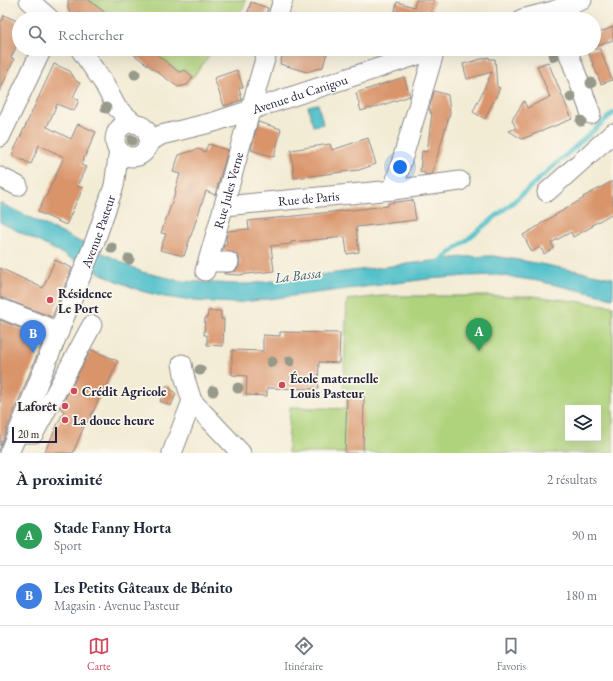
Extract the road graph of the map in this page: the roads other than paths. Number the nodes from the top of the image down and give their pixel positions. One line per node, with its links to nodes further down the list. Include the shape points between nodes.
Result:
1 (29, 0): 5 (street)
2 (283, 0): 6 (street)
3 (582, 0): 4 (street)
4 (551, 8): 7 (street)
5 (42, 12)
6 (279, 12)
7 (541, 12)
8 (39, 56): 18 (street)
9 (85, 56): 17 (street, via 117,108)
10 (266, 56): 14 (street, Rue Jules Verne)
11 (416, 56): 14 (street, Avenue du Canigou)
12 (433, 56): 23 (street)
13 (570, 56): 15 (street)
14 (250, 109): 17 (street, Avenue du Canigou, via 214,122); 25 (street, Rue Jules Verne)
15 (591, 114)
16 (613, 133): 24 (street)
17 (141, 135): 22 (street, Avenue Pasteur, via 136,162); 22 (street, Avenue Pasteur, via 128,156 119,150)
18 (0, 137)
19 (0, 177): 21 (street)
20 (460, 181): 23 (street, Rue de Paris)
21 (18, 186)
22 (114, 186): 29 (street, Avenue Pasteur)
23 (393, 190): 25 (street, Rue de Paris)
24 (547, 192)
25 (224, 206): 26 (street, Rue Jules Verne, via 206,266)
26 (229, 262)
27 (0, 308): 29 (street)
28 (92, 325): 32 (street, via 34,433)
29 (59, 332): 32 (street, Avenue Pasteur)
30 (182, 364): 31 (street)
31 (192, 401): 34 (street); 35 (street)
32 (18, 433): 33 (street, Avenue Pasteur)
33 (9, 453)
34 (172, 453)
35 (241, 453)

